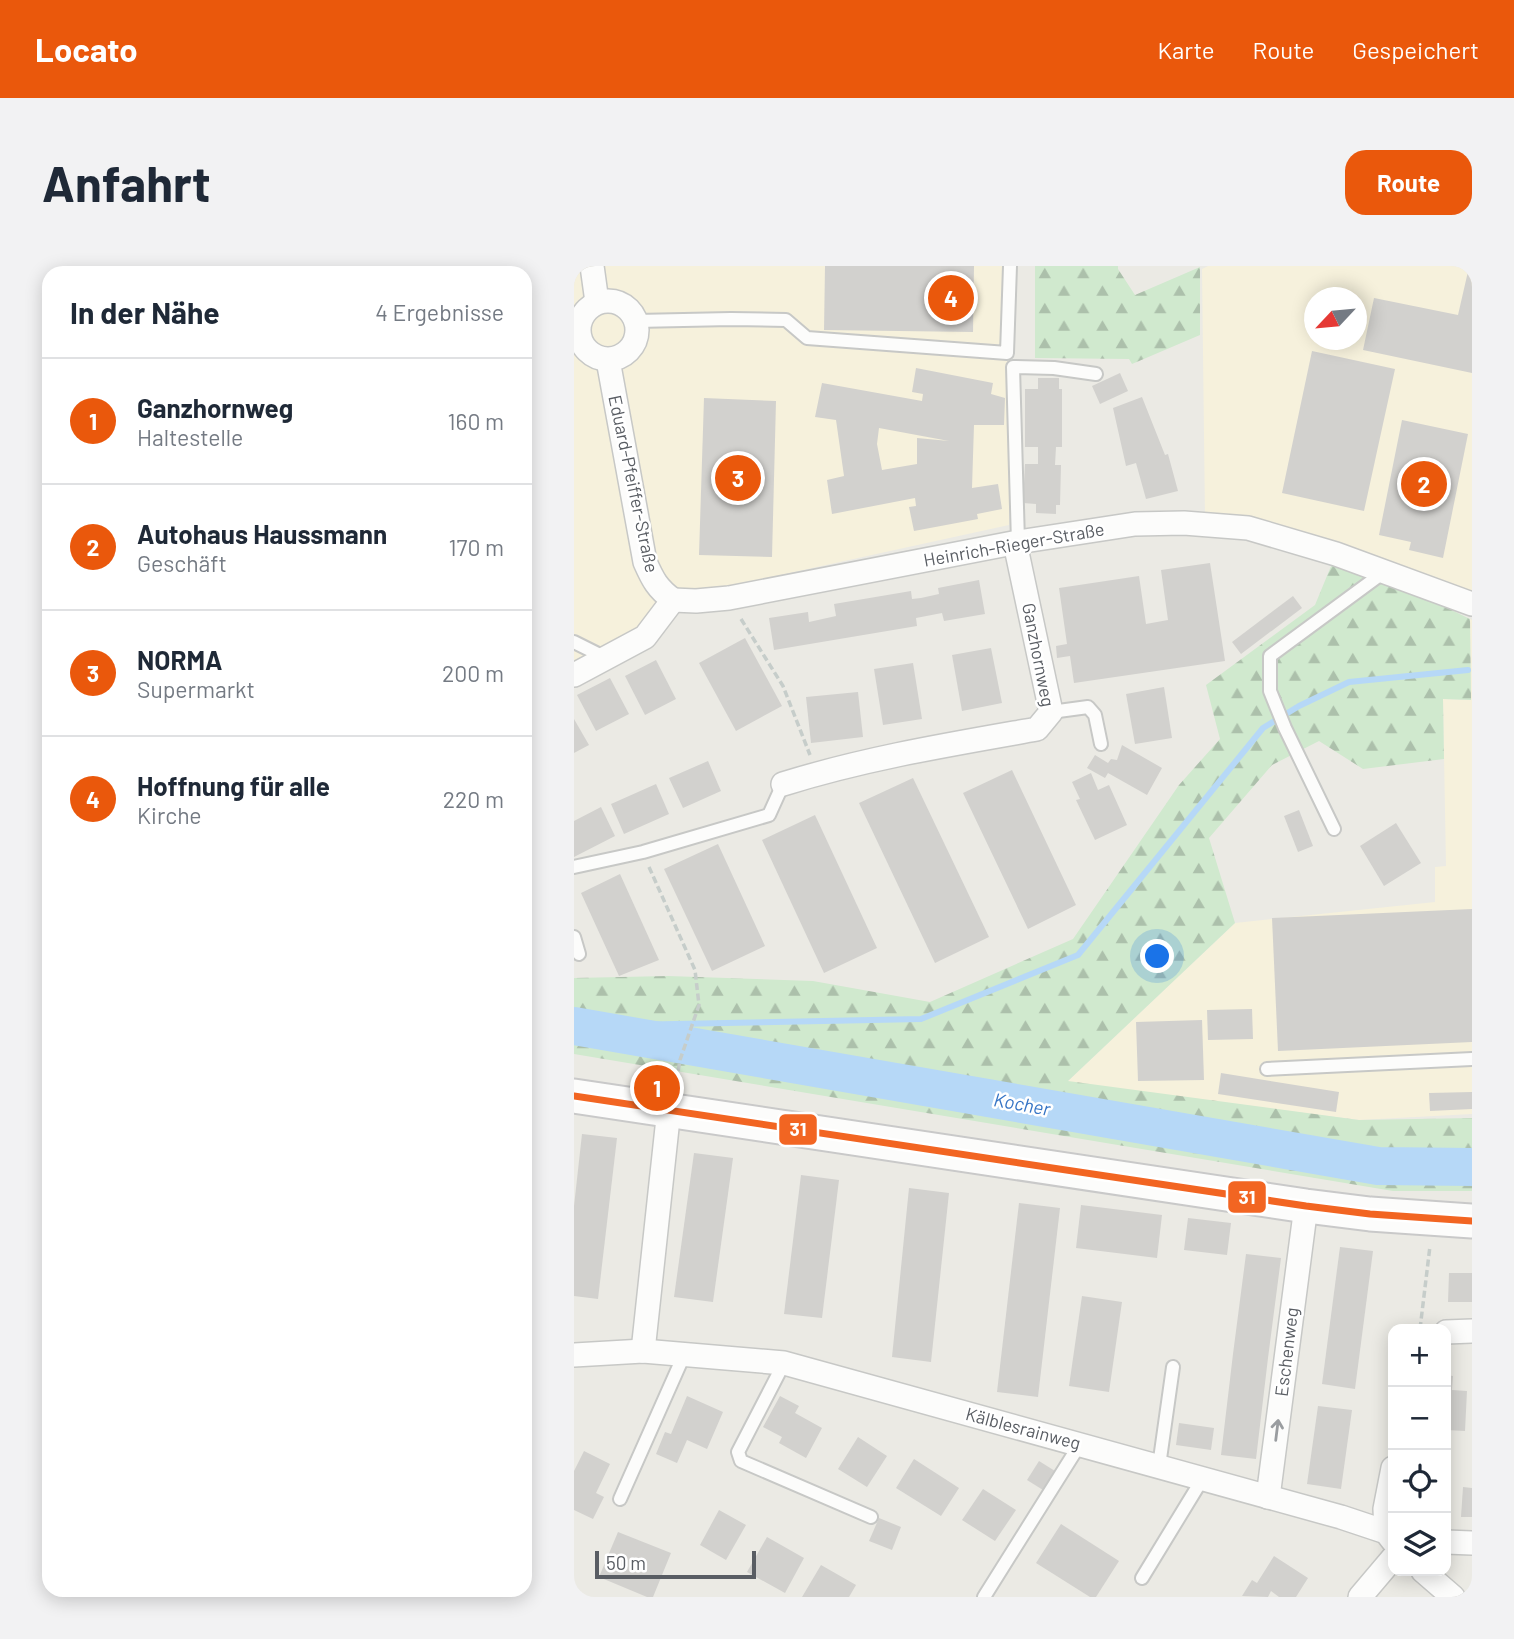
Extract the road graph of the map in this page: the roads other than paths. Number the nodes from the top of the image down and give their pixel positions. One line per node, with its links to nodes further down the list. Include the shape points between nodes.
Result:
1 (592, 266): 3 (street)
2 (1010, 266): 4 (lane, via 1007,353 807,338 786,320)
3 (597, 302): 4 (street, via 619,303); 5 (street, via 584,313)
4 (636, 321): 6 (street, via 633,346)
5 (576, 330): 6 (street, via 589,353)
6 (608, 360): 10 (street, Eduard-Pfeiffer-Straße, via 645,562 654,583)
7 (1096, 374): 8 (lane, via 1013,367)
8 (1017, 543): 9 (street, Heinrich-Rieger-Straße, via 1135,524 1248,528); 10 (street, Heinrich-Rieger-Straße, via 729,598); 15 (street, Ganzhornweg)
9 (1384, 572): 11 (street, Heinrich-Rieger-Straße); 18 (lane, via 1270,656 1270,691)
10 (673, 600): 13 (street, via 645,637)
11 (1472, 604)
12 (574, 642): 13 (lane)
13 (606, 658): 14 (street)
14 (574, 675)
15 (1051, 712): 16 (lane, via 1088,707 1096,715); 17 (street, Ganzhornweg, via 1037,729 910,752)
16 (1101, 744)
17 (783, 784): 19 (lane, Ganzhornweg, via 769,815)
18 (1334, 829)
19 (574, 867)
20 (574, 937): 21 (lane)
21 (579, 954)
22 (1472, 1059): 23 (lane)
23 (1267, 1069)
24 (574, 1096): 25 (main road)
25 (672, 1100): 26 (main road); 30 (street)
26 (1306, 1206): 27 (main road); 39 (street, Eschenweg, one-way to 26)
27 (1472, 1221)
28 (1472, 1331): 29 (street)
29 (1451, 1332)
30 (643, 1351): 31 (street, Kälblesrainweg); 32 (street, Kälblesrainweg)
31 (574, 1355)
32 (684, 1355): 33 (street, Kälblesrainweg); 40 (lane)
33 (784, 1363): 35 (street, Kälblesrainweg); 41 (lane, via 738,1452 741,1461)
34 (1173, 1367): 36 (lane)
35 (1080, 1444): 36 (street, Kälblesrainweg); 49 (lane)
36 (1159, 1466): 37 (street, Kälblesrainweg)
37 (1203, 1478): 39 (street, Kälblesrainweg); 48 (lane)
38 (1388, 1494): 42 (street)
39 (1268, 1497): 43 (street, Kälblesrainweg)
40 (620, 1499)
41 (871, 1517)
42 (1388, 1525)
43 (1388, 1535)
44 (1451, 1542): 45 (street)
45 (1472, 1543)
46 (1388, 1565): 50 (street)
47 (1429, 1576): 51 (street)
48 (1142, 1578)
49 (984, 1597)
50 (1360, 1597)
51 (1453, 1597)

